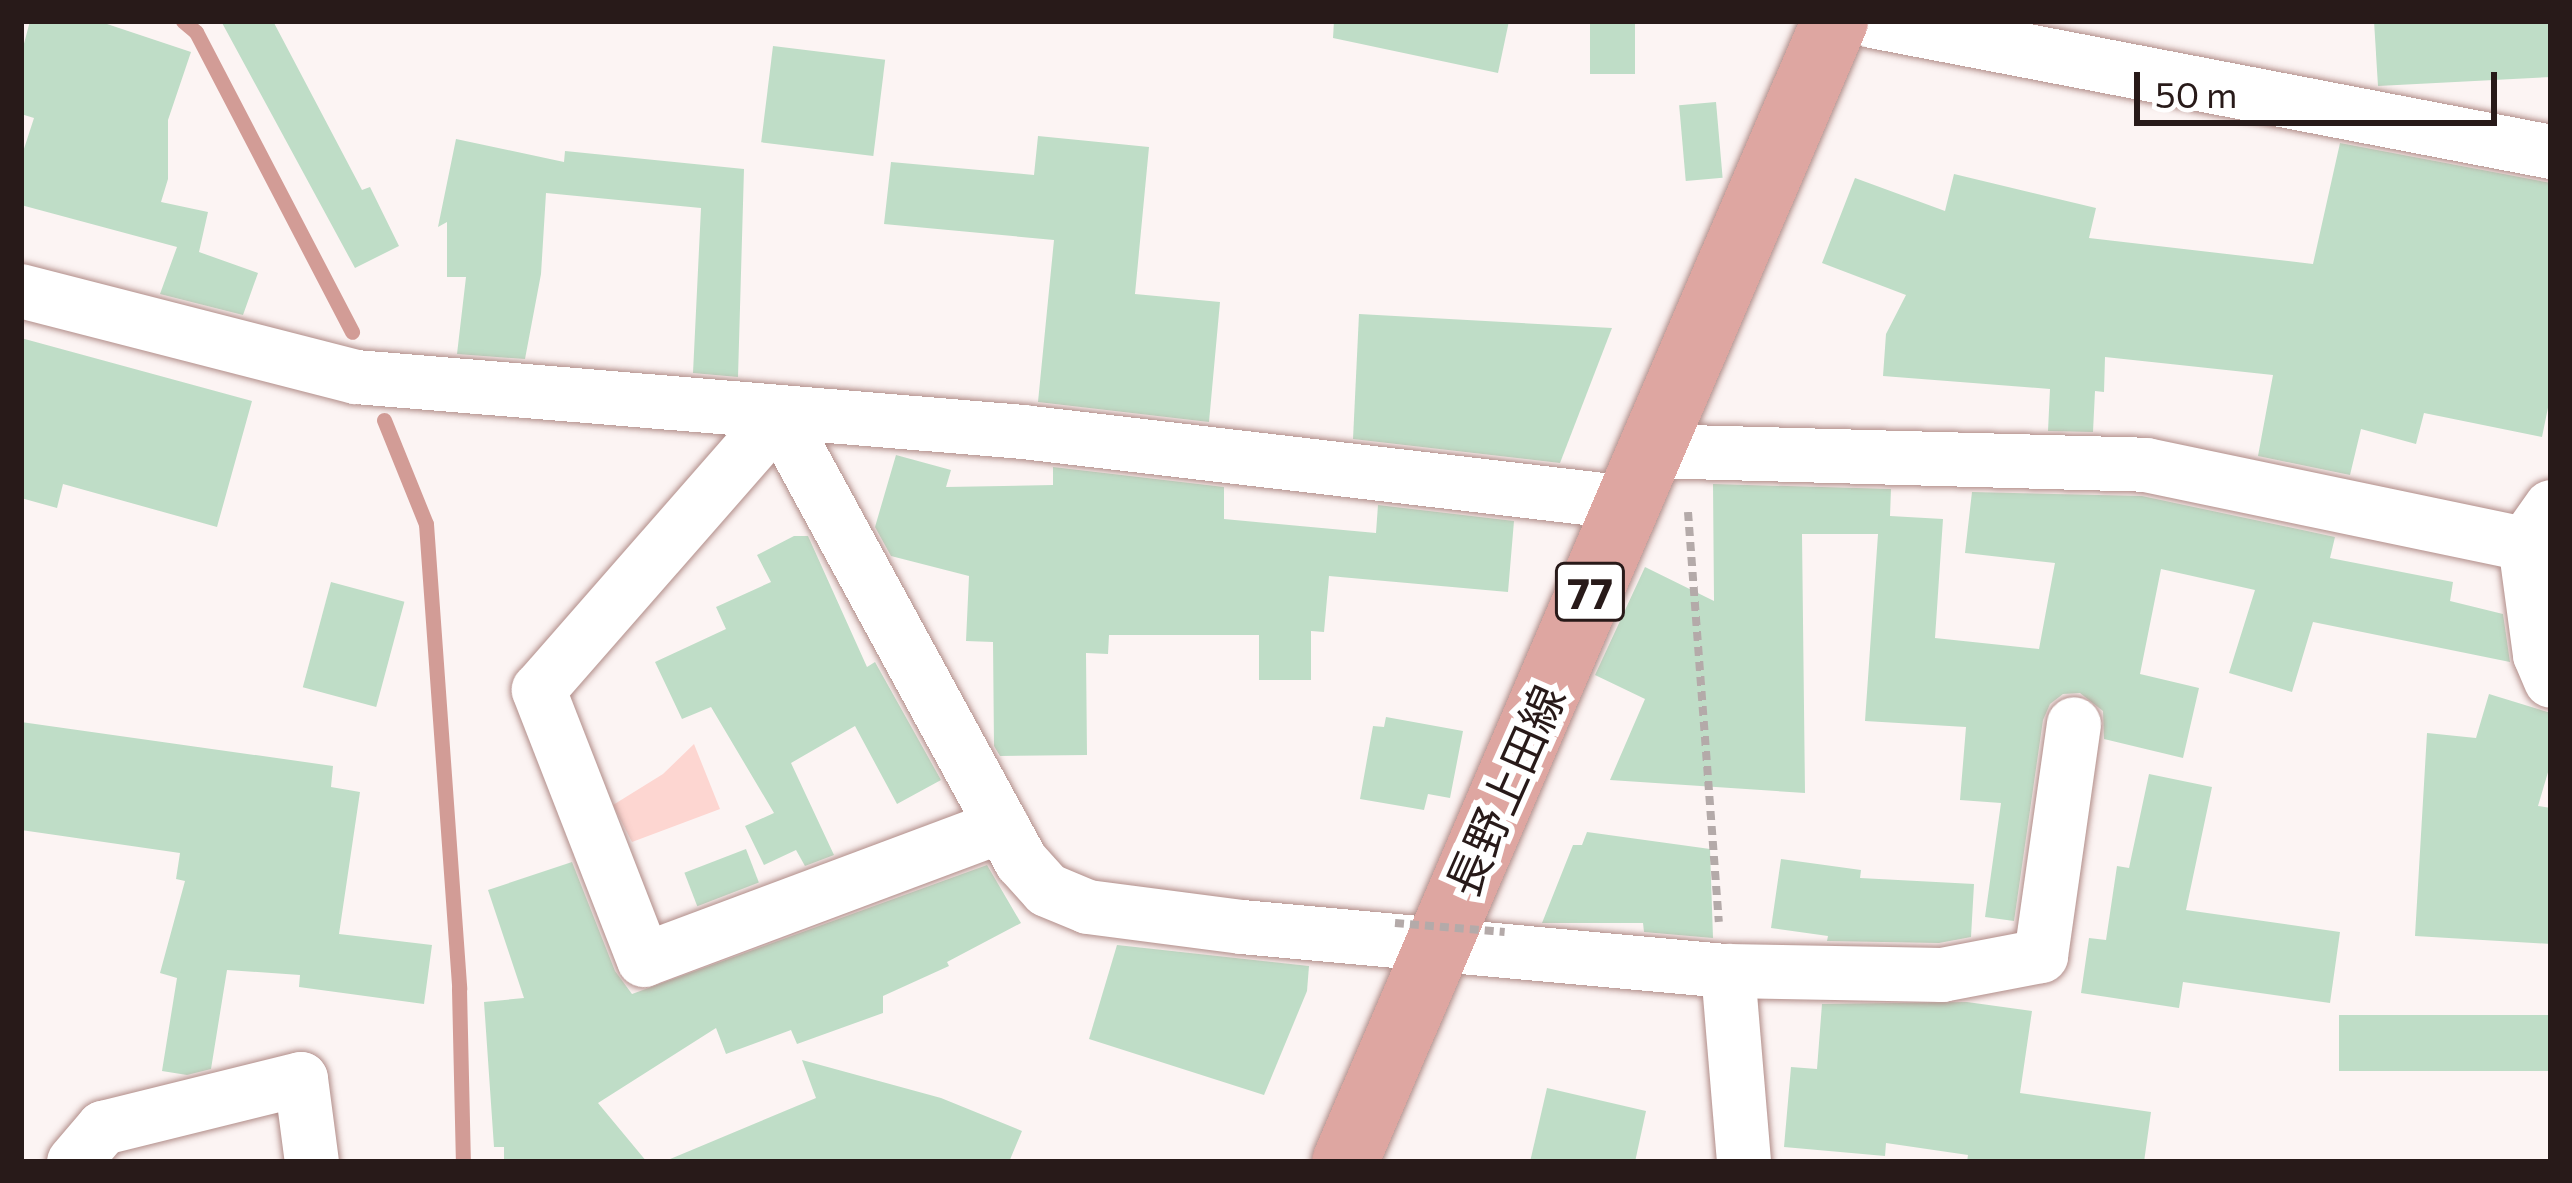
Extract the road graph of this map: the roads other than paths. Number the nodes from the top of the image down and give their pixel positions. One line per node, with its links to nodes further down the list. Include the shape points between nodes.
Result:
1 (1835, 21): 6 (main road, 長野上田線 / 77)
2 (1872, 21): 3 (street)
3 (2551, 152)
4 (21, 291): 5 (street, via 356,377)
5 (779, 416): 6 (street); 10 (street); 10 (street, via 539,691 644,961)
6 (1655, 469): 7 (street, via 2146,465); 11 (main road, 長野上田線 / 77)
7 (2538, 525): 8 (street, via 2540,655)
8 (2551, 681)
9 (2074, 724): 12 (street, via 2041,956 1942,975)
10 (1002, 826): 11 (street, via 1047,890 1088,908)
11 (1416, 933): 12 (street); 15 (main road, 長野上田線 / 77)
12 (1728, 971): 16 (street)
13 (74, 1162): 14 (street, via 103,1128 301,1079)
14 (312, 1162)
15 (1345, 1162)
16 (1744, 1162)

